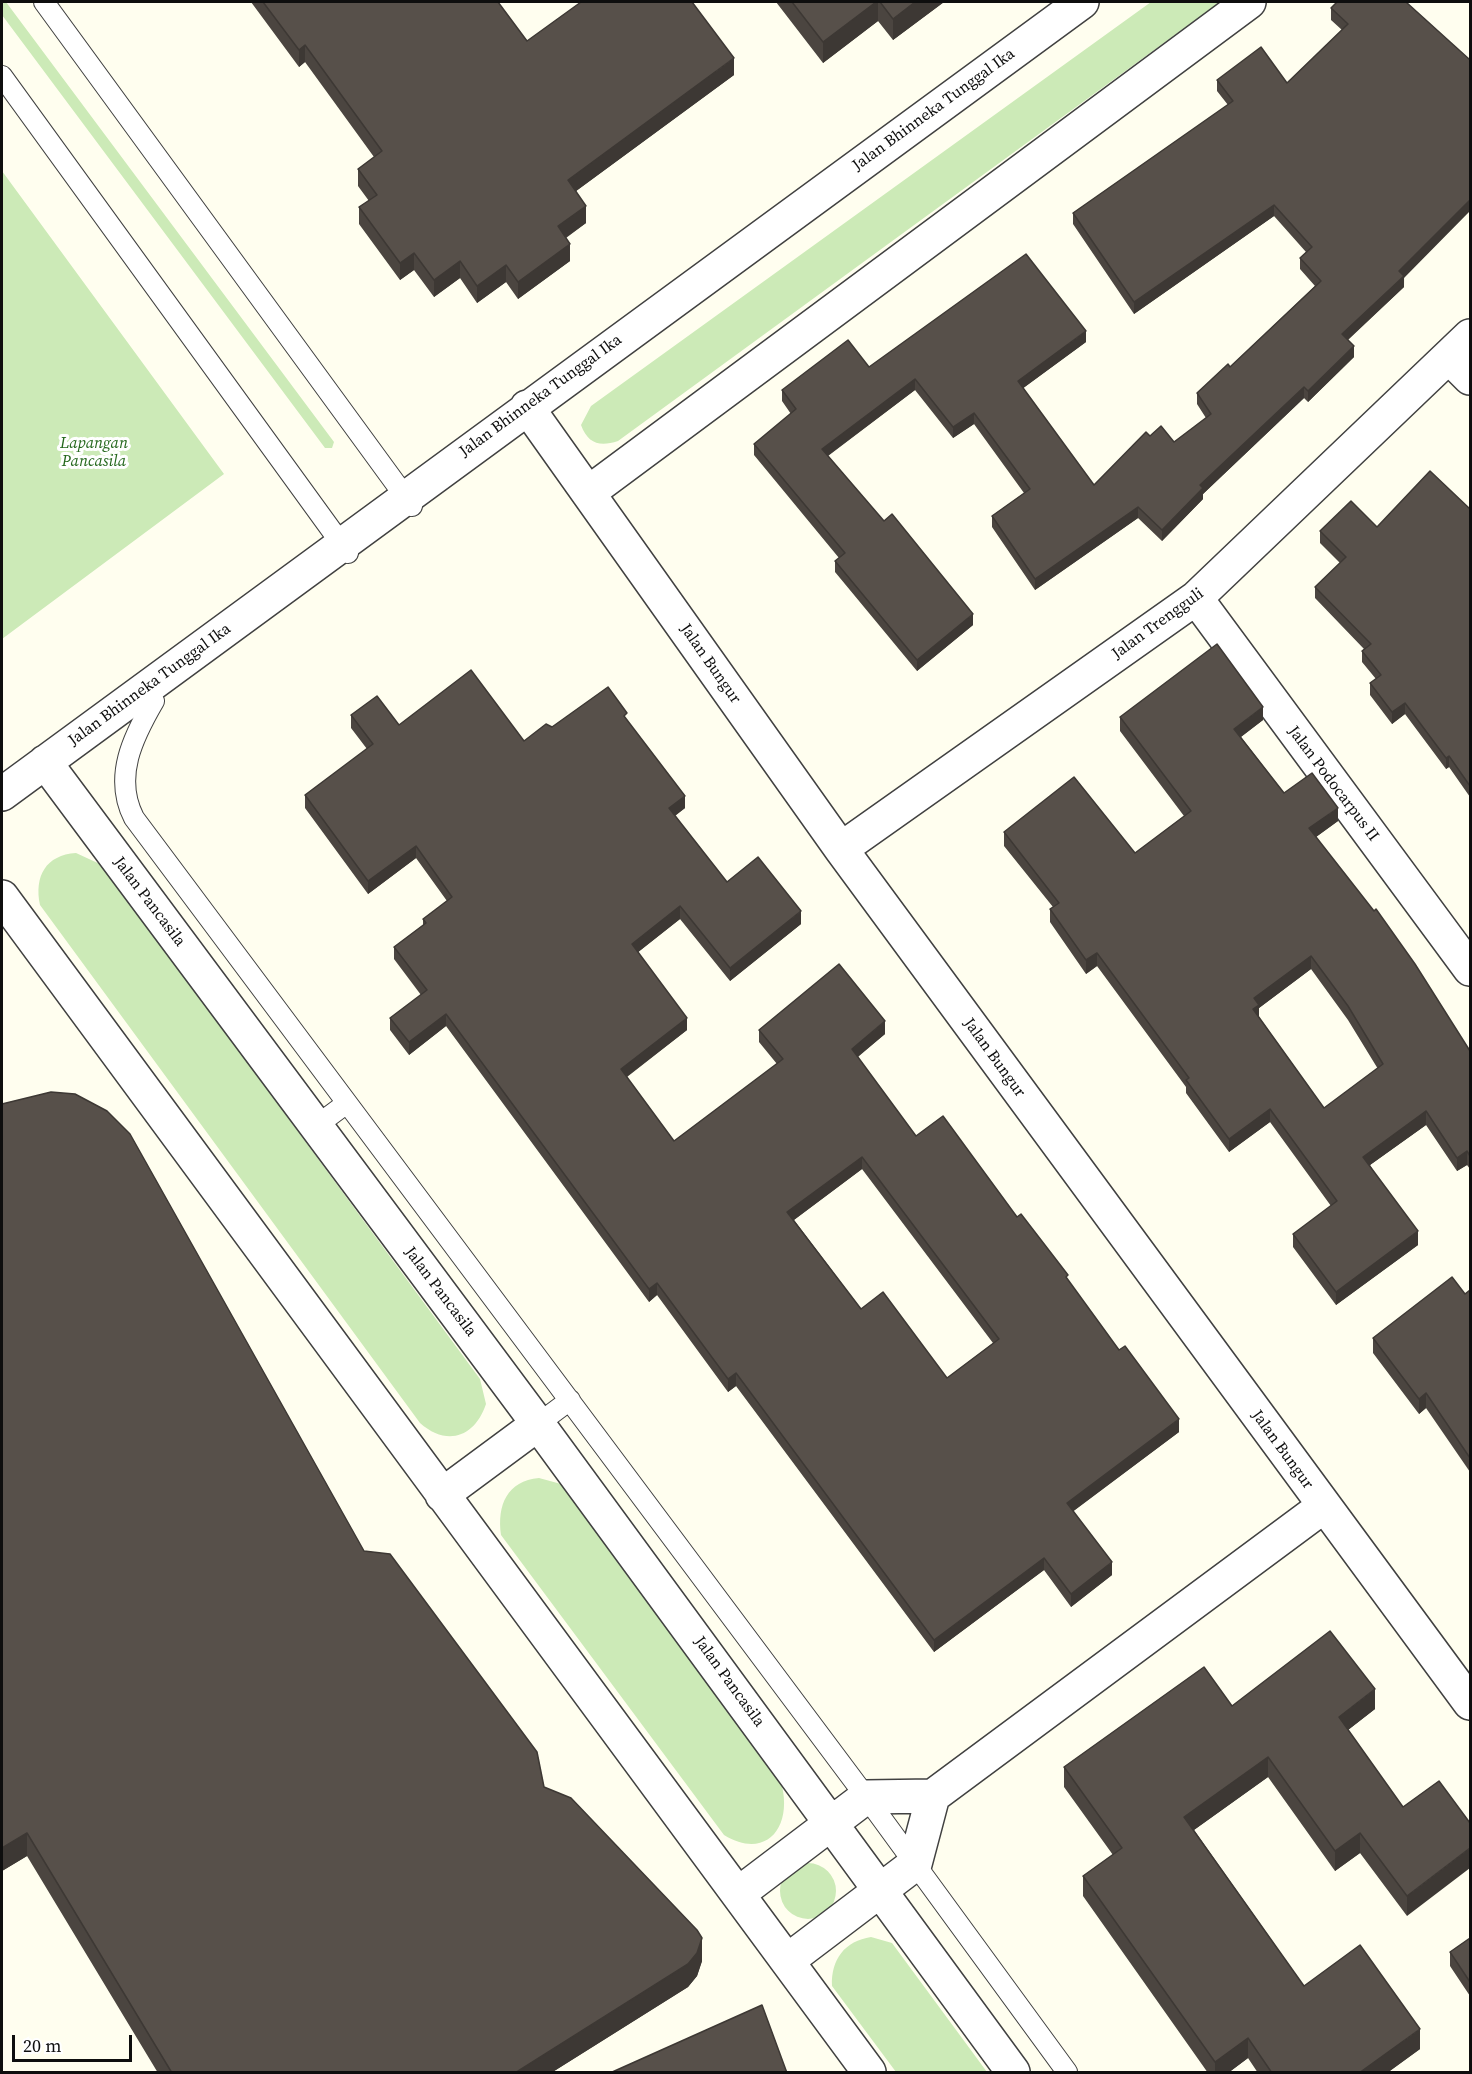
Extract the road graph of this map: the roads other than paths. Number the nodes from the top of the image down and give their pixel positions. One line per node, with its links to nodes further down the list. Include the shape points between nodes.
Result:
1 (44, 2): 8 (lane)
2 (1082, 2): 6 (street, Jalan Bhinneka Tunggal Ika)
3 (1250, 2): 7 (street)
4 (2, 76): 9 (lane)
5 (1464, 357): 10 (street, Jalan Trengguli)
6 (531, 413): 7 (street, Jalan Bungur); 8 (street, Jalan Bhinneka Tunggal Ika)
7 (588, 493): 15 (street, Jalan Bungur)
8 (409, 503): 9 (street, Jalan Bhinneka Tunggal Ika)
9 (346, 550): 11 (street, Jalan Bhinneka Tunggal Ika); 12 (street, Jalan Bhinneka Tunggal Ika)
10 (1196, 598): 15 (street, Jalan Trengguli); 17 (street, Jalan Podocarpus II)
11 (154, 701): 12 (street, Jalan Bhinneka Tunggal Ika); 18 (lane, via 128,753 124,781 129,808)
12 (49, 768): 13 (street, Jalan Bhinneka Tunggal Ika); 14 (street, Jalan Bhinneka Tunggal Ika); 19 (street, Jalan Pancasila)
13 (2, 794)
14 (2, 813)
15 (841, 849): 23 (street, Jalan Bungur)
16 (2, 897): 22 (street)
17 (1470, 969)
18 (347, 1102): 19 (lane); 20 (lane)
19 (316, 1126): 21 (street, Jalan Pancasila)
20 (570, 1400): 21 (lane); 26 (lane)
21 (538, 1424): 22 (street); 27 (street, Jalan Pancasila)
22 (442, 1495): 30 (street)
23 (1324, 1506): 24 (street, Jalan Bungur); 25 (street)
24 (1470, 1703)
25 (933, 1796): 26 (street); 28 (street)
26 (866, 1797): 27 (street); 28 (lane)
27 (832, 1823): 29 (street, Jalan Pancasila); 30 (street)
28 (915, 1864): 29 (street); 34 (lane)
29 (881, 1890): 31 (street); 33 (street, Jalan Pancasila)
30 (738, 1894): 31 (street)
31 (786, 1961): 32 (street)
32 (869, 2073)
33 (1013, 2073)
34 (1066, 2073)

